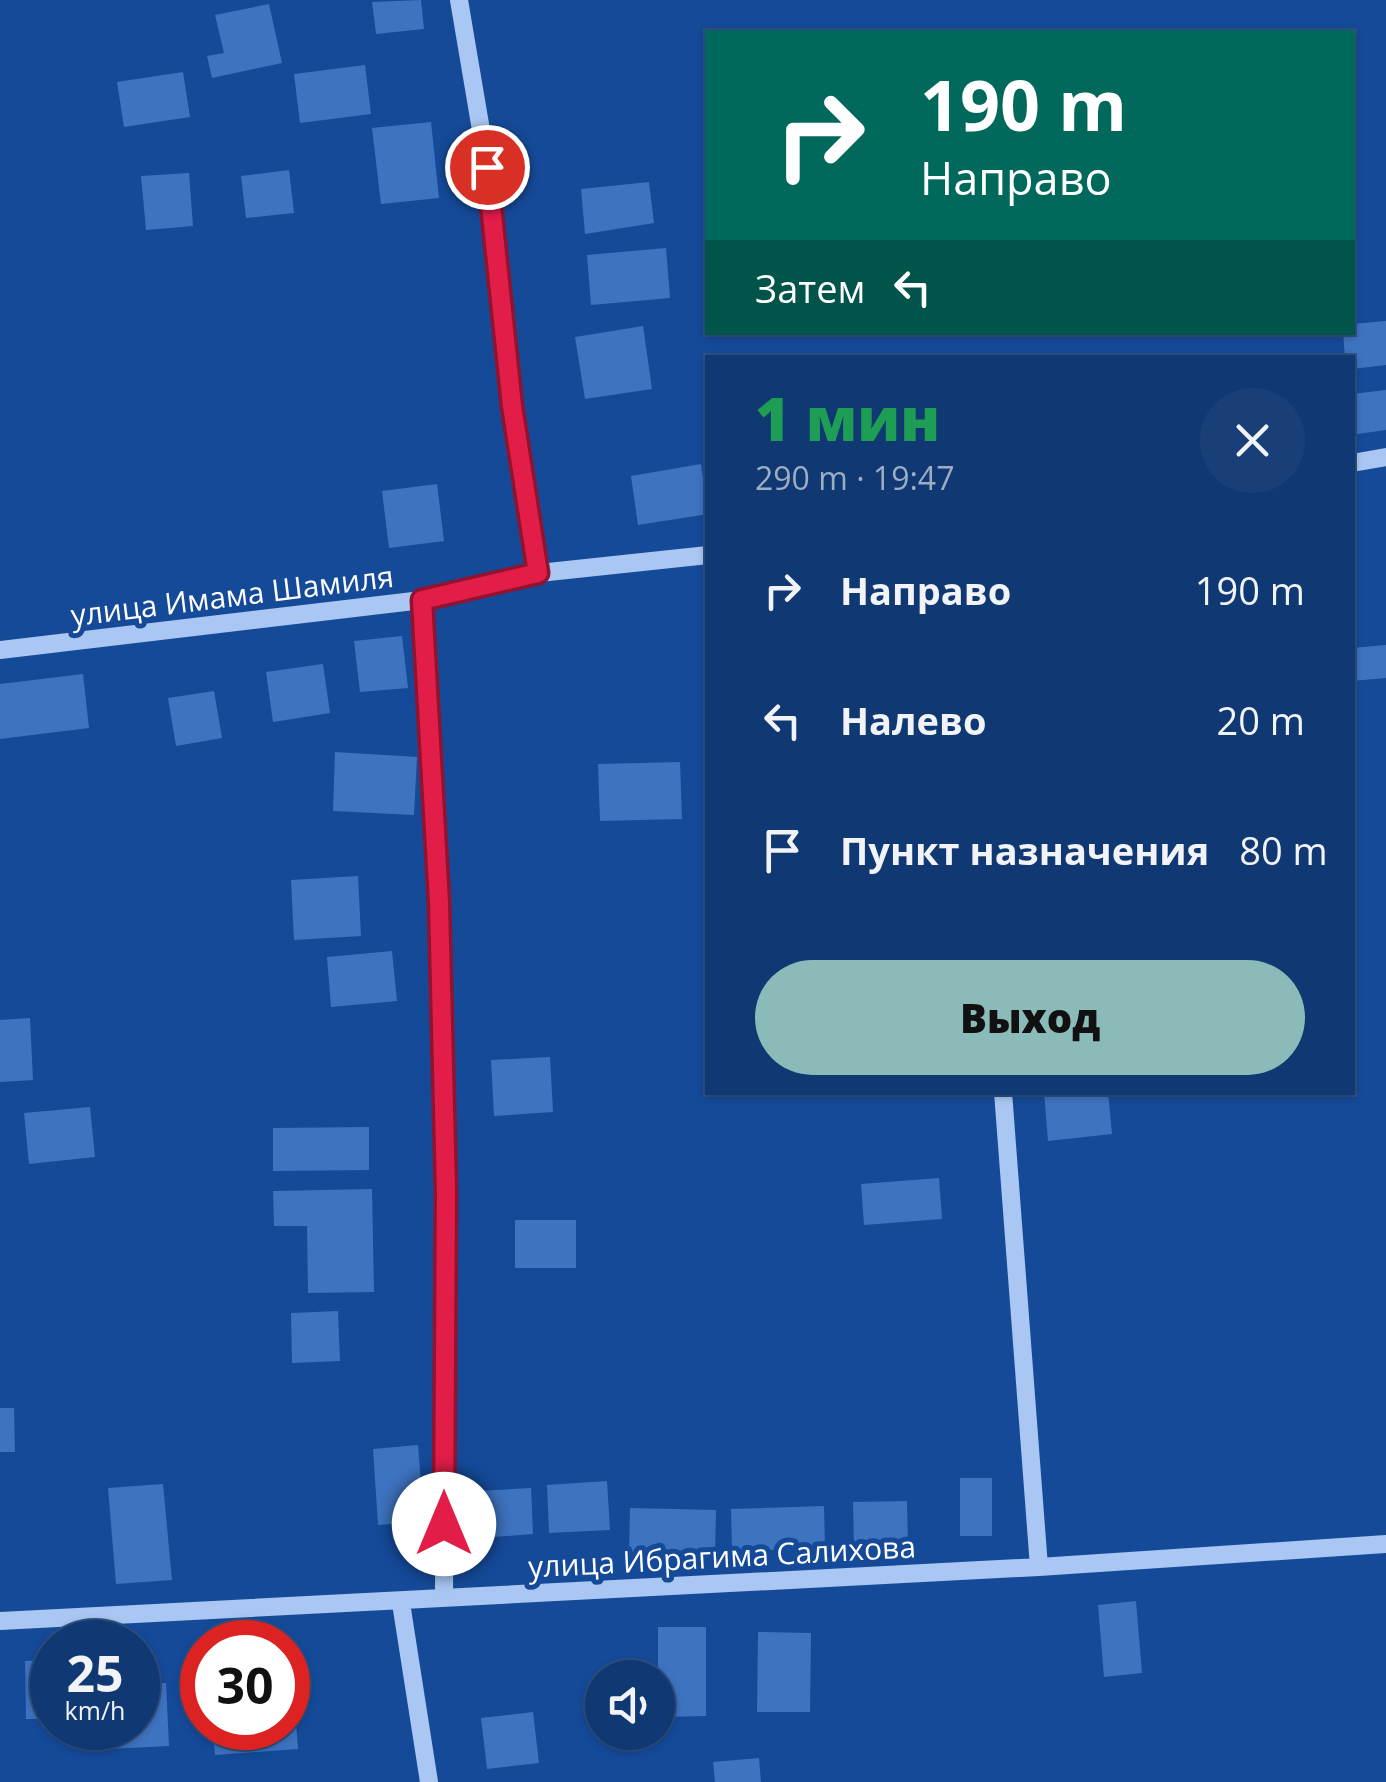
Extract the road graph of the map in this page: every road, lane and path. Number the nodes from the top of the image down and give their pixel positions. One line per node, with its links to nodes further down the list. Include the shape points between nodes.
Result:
1 (459, 0): 5 (street, via 493,200 512,406)
2 (1386, 457): 3 (street)
3 (1355, 462)
4 (705, 555): 5 (street, улица Имама Шамиля)
5 (538, 573): 6 (street, улица Имама Шамиля)
6 (422, 600): 7 (street, улица Имама Шамиля); 11 (street, via 446,1191)
7 (0, 650)
8 (1003, 1095): 10 (street)
9 (1386, 1544): 10 (street, улица Ибрагима Салихова)
10 (1039, 1568): 11 (street, улица Ибрагима Салихова)
11 (444, 1598): 12 (street, улица Ибрагима Салихова)
12 (402, 1602): 13 (street, улица Ибрагима Салихова); 14 (street)
13 (0, 1621)
14 (429, 1782)

